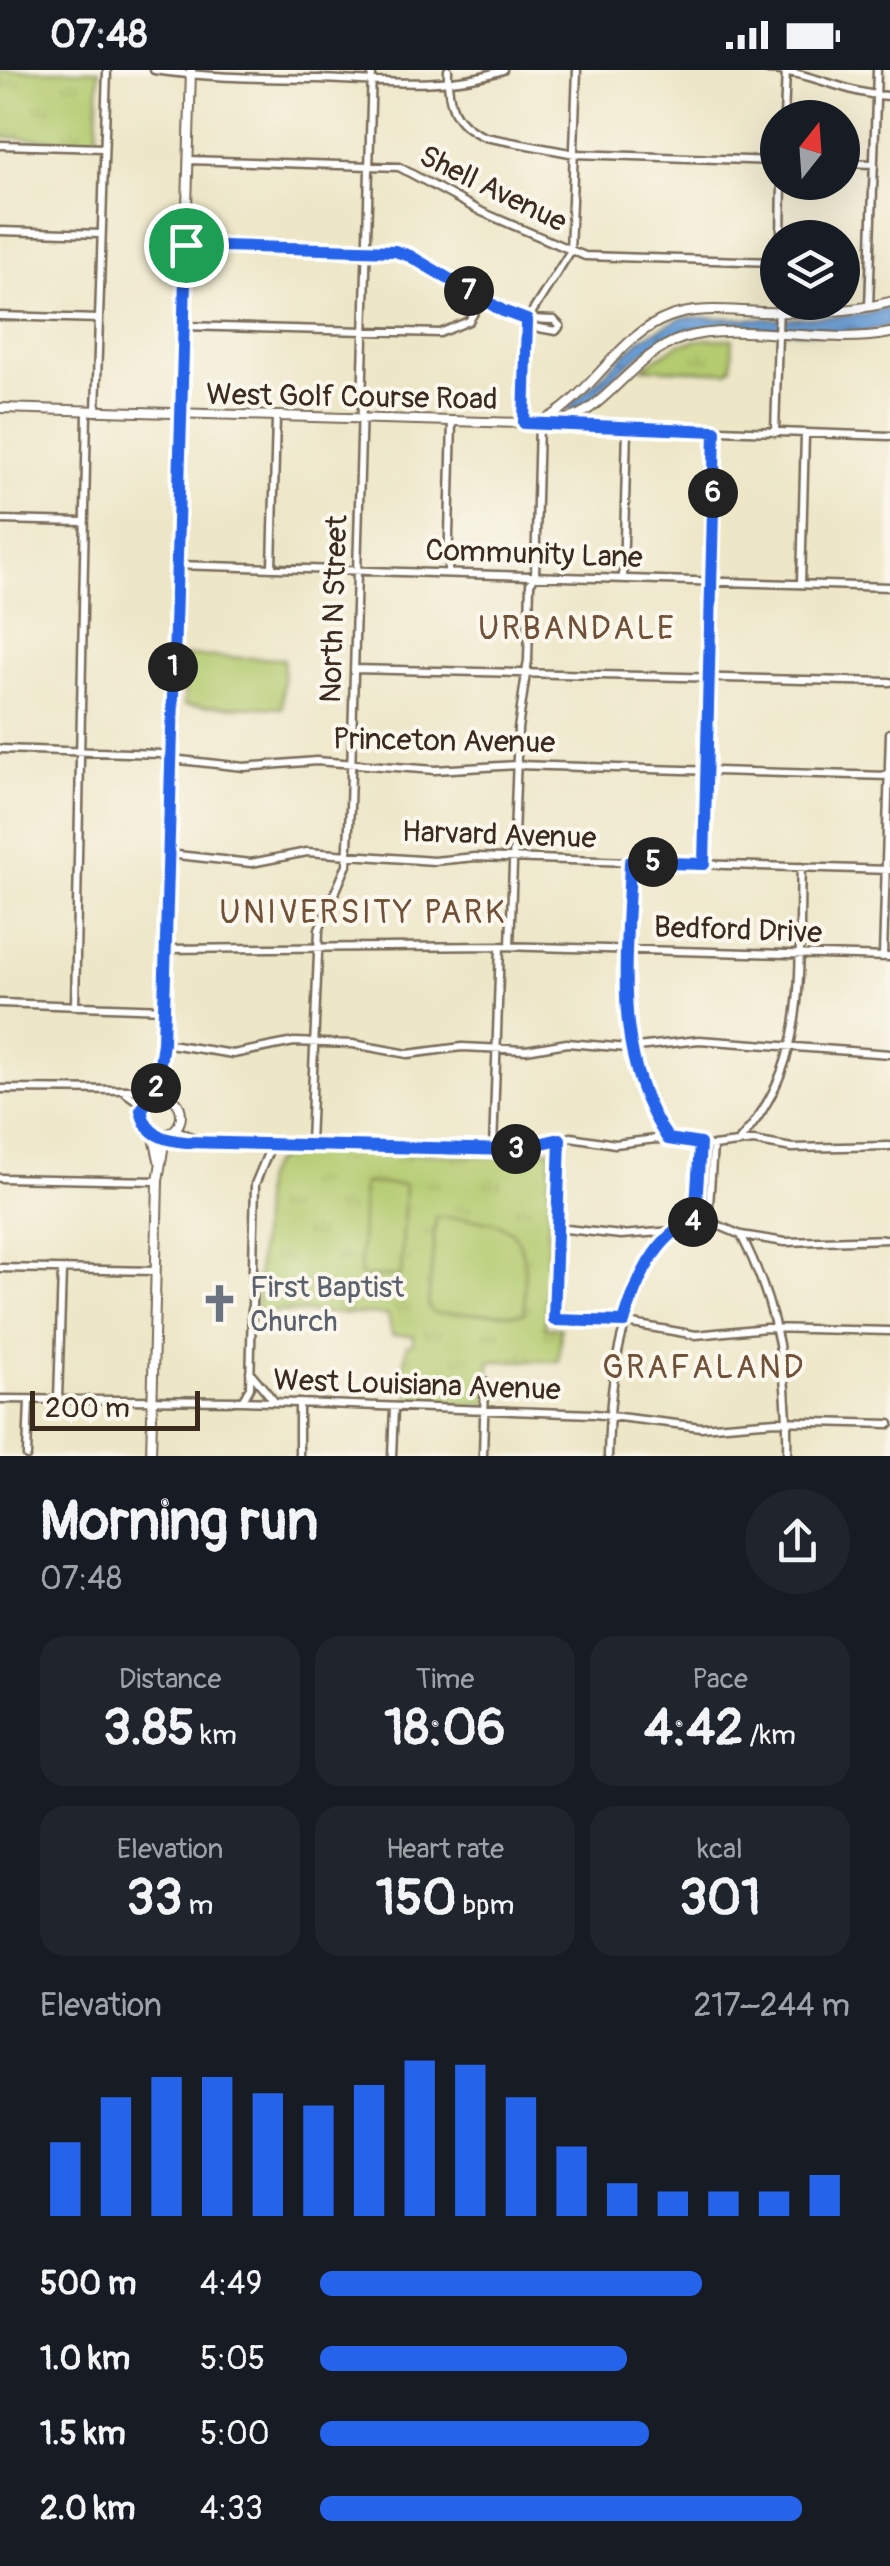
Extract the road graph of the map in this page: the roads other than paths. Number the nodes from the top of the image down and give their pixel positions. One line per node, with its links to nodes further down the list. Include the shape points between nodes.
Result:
1 (106, 70): 17 (street)
2 (154, 70): 10 (street)
3 (372, 70): 11 (street, North N Street)
4 (448, 70): 12 (street)
5 (503, 70): 12 (street)
6 (577, 70): 18 (street)
7 (768, 70): 8 (street)
8 (786, 70): 13 (street); 15 (street)
9 (877, 70): 13 (street)
10 (191, 73): 11 (street); 20 (main road)
11 (372, 81): 12 (street); 23 (street, North N Street)
12 (448, 81): 18 (street, via 451,109 472,132)
13 (876, 96): 14 (street); 22 (street)
14 (890, 96)
15 (785, 100)
16 (0, 145): 17 (street)
17 (104, 148): 25 (street)
18 (574, 154): 19 (street); 28 (street)
19 (760, 159)
20 (188, 160): 23 (street, Shell Avenue); 26 (main road)
21 (860, 163): 22 (street)
22 (874, 164): 33 (street)
23 (370, 165): 27 (street, North N Street); 28 (street, Shell Avenue, via 409,170)
24 (0, 231): 25 (street)
25 (102, 234): 36 (street)
26 (186, 245): 27 (street); 39 (main road)
27 (367, 250): 30 (street, via 410,256); 40 (street, North N Street)
28 (570, 252): 29 (street, Shell Avenue); 37 (street)
29 (760, 261)
30 (483, 298): 37 (street); 40 (street, via 470,321 454,330)
31 (890, 302): 33 (main road)
32 (860, 307): 33 (main road)
33 (869, 307)
34 (760, 310): 50 (main road, via 707,310 659,322)
35 (0, 316): 36 (street)
36 (99, 319): 44 (street)
37 (527, 320): 49 (street)
38 (778, 320): 42 (street)
39 (184, 326): 40 (street); 45 (main road)
40 (364, 331): 47 (street, North N Street)
41 (890, 333): 42 (main road)
42 (778, 334): 50 (main road, via 681,339 652,353 580,418); 53 (street)
43 (0, 408): 44 (main road, West Golf Course Road)
44 (91, 413): 45 (main road, West Golf Course Road); 57 (street)
45 (181, 416): 46 (main road, West Golf Course Road); 58 (main road)
46 (276, 418): 47 (main road, West Golf Course Road); 59 (street)
47 (362, 418): 48 (main road, West Golf Course Road); 60 (street, North N Street)
48 (452, 421): 49 (main road, West Golf Course Road); 61 (street)
49 (524, 423): 50 (street, West Golf Course Road)
50 (539, 423): 51 (street, West Golf Course Road); 62 (street)
51 (627, 428): 52 (street, West Golf Course Road); 63 (street)
52 (715, 431): 53 (street, West Golf Course Road); 64 (street)
53 (775, 433): 54 (street, West Golf Course Road)
54 (804, 434): 55 (street, West Golf Course Road); 65 (street)
55 (890, 436)
56 (0, 520): 57 (street)
57 (84, 522): 73 (street)
58 (176, 565): 59 (street, Community Lane); 74 (main road)
59 (272, 568): 60 (street, Community Lane)
60 (359, 570): 61 (street, Community Lane); 67 (street, North N Street)
61 (448, 573): 62 (street, Community Lane)
62 (535, 576): 63 (street, Community Lane); 68 (street)
63 (623, 579): 64 (street, Community Lane)
64 (710, 582): 65 (street, Community Lane); 69 (street)
65 (800, 584): 66 (street, Community Lane)
66 (890, 587)
67 (354, 669): 68 (street); 75 (street, North N Street)
68 (527, 672): 69 (street); 76 (street)
69 (709, 677): 70 (street); 77 (street)
70 (890, 682)
71 (890, 733): 78 (street)
72 (0, 749): 73 (street, Princeton Avenue)
73 (82, 752): 74 (street, Princeton Avenue); 95 (street)
74 (171, 759): 75 (street, Princeton Avenue, via 244,768); 81 (main road)
75 (352, 762): 76 (street, Princeton Avenue, via 434,770); 80 (street, North N Street)
76 (517, 765): 77 (street, Princeton Avenue); 82 (street)
77 (707, 770): 78 (street, Princeton Avenue); 84 (street)
78 (889, 776): 79 (street)
79 (889, 785): 86 (street)
80 (348, 853): 81 (street, Harvard Avenue, via 307,852 252,863); 82 (street, Harvard Avenue, via 434,861); 90 (street, North N Street, via 318,930)
81 (168, 854): 89 (main road)
82 (513, 858): 83 (street, Harvard Avenue); 88 (street)
83 (630, 862): 84 (street, Harvard Avenue); 91 (street)
84 (704, 864): 85 (street, Harvard Avenue)
85 (801, 866): 86 (street, Harvard Avenue); 92 (street)
86 (888, 869): 93 (street)
87 (500, 946): 88 (street, Bedford Drive); 90 (street, Bedford Drive); 101 (street)
88 (510, 946): 91 (street, Bedford Drive)
89 (166, 949): 90 (street, Bedford Drive); 96 (main road)
90 (317, 950): 97 (street, North N Street)
91 (627, 950): 92 (street, Bedford Drive); 100 (street)
92 (797, 955): 93 (street, Bedford Drive); 99 (street)
93 (886, 958)
94 (0, 1003): 95 (street)
95 (75, 1006): 96 (street)
96 (164, 1009): 98 (main road)
97 (313, 1042): 98 (street, via 233,1054); 101 (street, via 408,1054); 115 (street, North N Street)
98 (163, 1043): 103 (main road)
99 (791, 1046): 100 (street, via 699,1040); 102 (street); 114 (street, via 772,1102)
100 (628, 1048): 101 (street, via 568,1043); 112 (street, via 647,1104)
101 (496, 1049): 119 (street)
102 (890, 1054)
103 (162, 1064): 105 (main road); 106 (main road)
104 (0, 1089): 106 (street, via 134,1090)
105 (168, 1095): 106 (main road); 107 (main road, via 180,1110)
106 (149, 1099): 108 (main road, via 142,1116)
107 (175, 1129): 109 (main road); 110 (street)
108 (153, 1134): 109 (main road); 120 (main road)
109 (165, 1137): 110 (street); 120 (main road)
110 (194, 1139): 113 (street)
111 (560, 1139): 112 (street); 119 (street); 127 (street)
112 (668, 1139): 116 (street)
113 (273, 1141): 115 (street); 137 (street, via 254,1184)
114 (739, 1142): 117 (street); 118 (street)
115 (310, 1143): 119 (street)
116 (700, 1144): 117 (street); 123 (street)
117 (713, 1146): 124 (street)
118 (890, 1146)
119 (493, 1149)
120 (160, 1160): 122 (main road)
121 (0, 1178): 122 (street)
122 (158, 1182): 133 (main road)
123 (697, 1184): 124 (street); 125 (street)
124 (710, 1185): 126 (street)
125 (695, 1222): 126 (street); 128 (street)
126 (708, 1222): 129 (street)
127 (557, 1228): 128 (street, via 622,1235); 134 (street, via 554,1320)
128 (673, 1231): 134 (street, via 645,1272)
129 (741, 1235): 130 (street, via 796,1242); 135 (street)
130 (890, 1239)
131 (0, 1268): 132 (street)
132 (62, 1270): 133 (street); 141 (street)
133 (155, 1271): 143 (main road)
134 (624, 1322): 135 (street, via 696,1334); 148 (street)
135 (777, 1328): 136 (street); 149 (street)
136 (890, 1331)
137 (250, 1372): 142 (street); 144 (street)
138 (486, 1382): 147 (street)
139 (0, 1399): 140 (street, West Louisiana Avenue)
140 (29, 1400): 141 (street, West Louisiana Avenue); 151 (street)
141 (58, 1400): 143 (street, West Louisiana Avenue)
142 (242, 1401): 143 (street, West Louisiana Avenue); 144 (street, West Louisiana Avenue)
143 (152, 1402): 152 (main road)
144 (274, 1402): 145 (street, West Louisiana Avenue)
145 (299, 1403): 146 (street, West Louisiana Avenue); 153 (street)
146 (394, 1408): 147 (street, West Louisiana Avenue); 154 (street)
147 (484, 1410): 148 (street, West Louisiana Avenue); 155 (street)
148 (609, 1415): 149 (street, West Louisiana Avenue, via 701,1427); 156 (street)
149 (788, 1420): 150 (street, West Louisiana Avenue); 157 (street)
150 (890, 1424)
151 (27, 1456)
152 (151, 1456)
153 (299, 1456)
154 (392, 1456)
155 (483, 1456)
156 (608, 1456)
157 (787, 1456)

